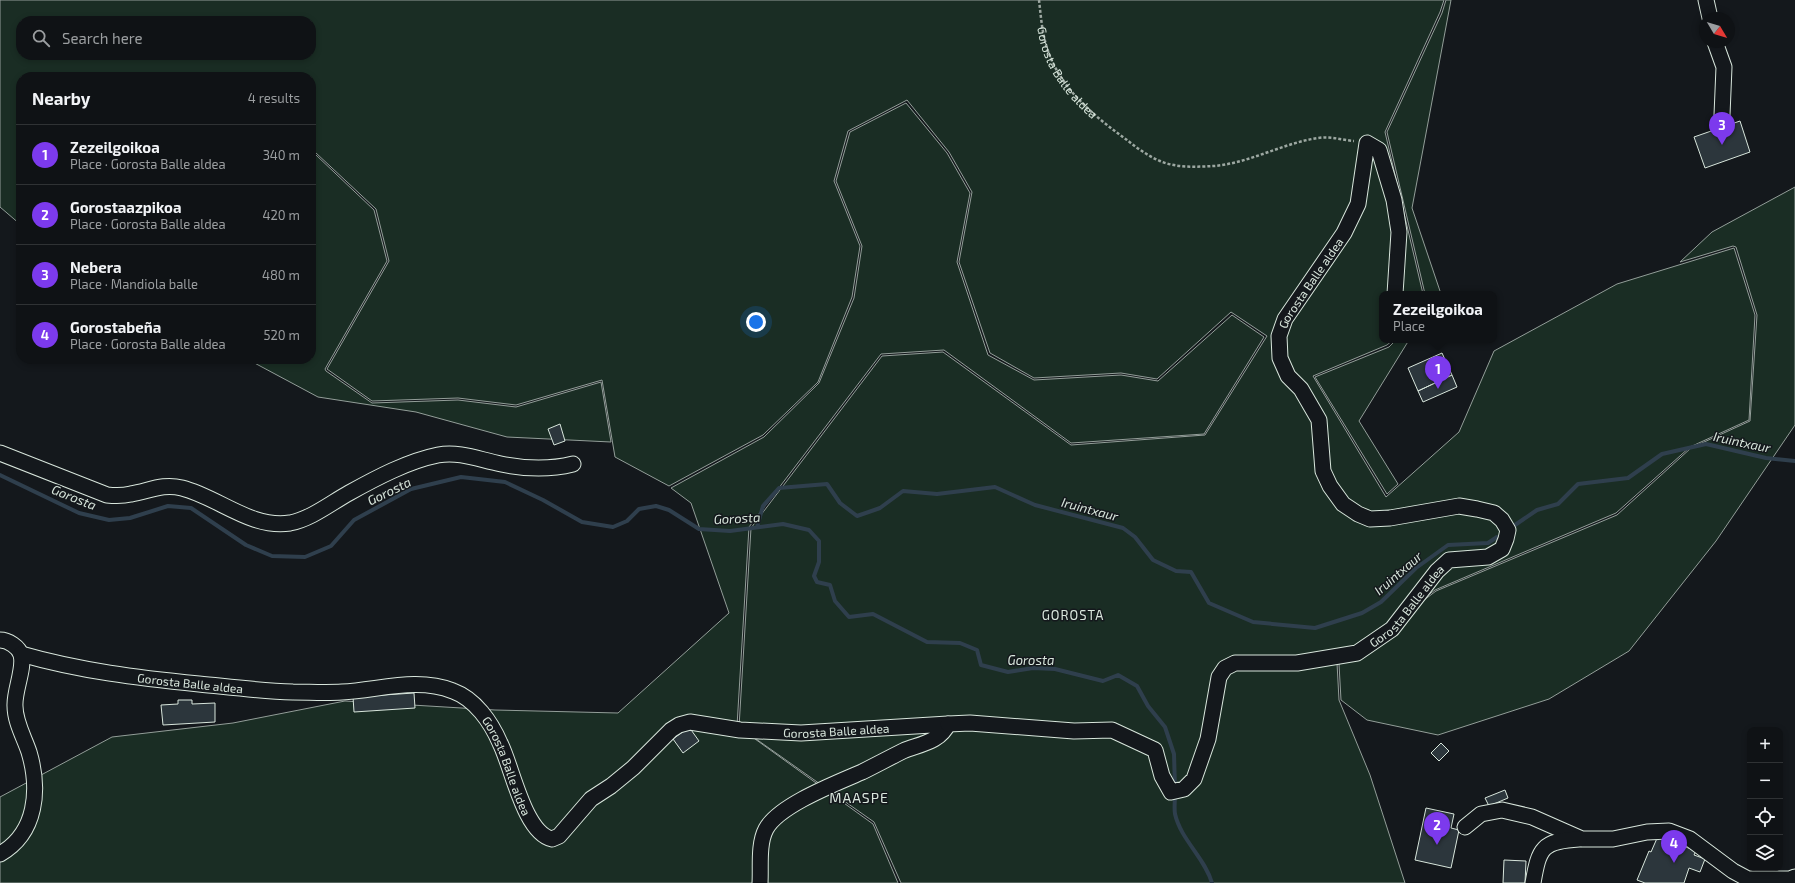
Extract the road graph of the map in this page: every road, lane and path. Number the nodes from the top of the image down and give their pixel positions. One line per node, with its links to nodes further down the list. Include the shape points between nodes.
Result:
1 (1039, 0): 6 (path, Gorosta Balle aldea, via 1048,50 1066,84 1097,118 1143,152 1160,161 1185,167 1230,164 1320,137)
2 (1706, 0): 3 (street)
3 (1709, 12)
4 (1716, 48): 5 (street, via 1724,67)
5 (1722, 115)
6 (1367, 143): 7 (street, via 1379,150 1394,200 1399,232); 12 (street, Gorosta Balle aldea, via 1358,204 1344,233 1285,319 1280,336 1280,358 1288,376 1300,389 1320,420 1323,471 1330,486 1344,504 1370,519 1459,506 1494,513 1508,530 1502,549 1488,557 1449,560 1392,629 1357,653 1296,663 1235,663 1226,668 1219,677 1208,739 1194,779 1177,790 1162,776 1155,750 1112,730 1074,731 970,723)
7 (1395, 291)
8 (0, 453): 9 (street, via 107,495 121,496 149,488 180,487 197,492 264,523 291,522 316,513 411,463 438,455 461,454 502,464 534,468 555,468)
9 (573, 464)
10 (0, 640): 11 (street, Gorosta Balle aldea, via 13,645)
11 (21, 654): 12 (street, Gorosta Balle aldea, via 66,666 125,676 291,692 342,692 410,684 431,685 452,691 465,696 485,718 500,742 528,817 542,834 552,839 559,836 591,799 633,768 679,725 690,722 740,730 801,732); 15 (street, via 22,666 14,707 16,720 29,754 34,780 32,813 21,838)
12 (948, 724): 17 (street, via 944,733 933,740 818,792 773,820 762,838)
13 (1465, 827): 14 (street, via 1480,814 1502,810 1532,817)
14 (1582, 839): 16 (street, via 1613,839 1647,832 1669,831 1690,839 1748,879); 18 (street, via 1550,843 1536,864)
15 (0, 854)
16 (1795, 877)
17 (760, 883)
18 (1534, 883)

